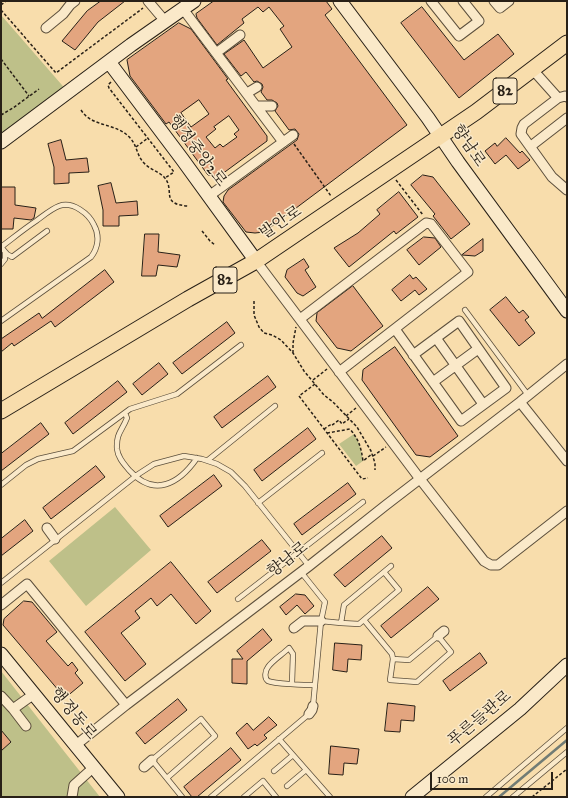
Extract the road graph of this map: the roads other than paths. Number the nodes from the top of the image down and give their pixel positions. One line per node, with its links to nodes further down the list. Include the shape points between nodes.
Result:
1 (340, 1): 22 (street, 향남로)
2 (432, 1): 3 (street, via 459,36 479,21)
3 (463, 1)
4 (494, 1): 5 (street, via 500,8)
5 (509, 1)
6 (71, 2): 10 (street, via 63,14)
7 (149, 2): 9 (street)
8 (188, 5): 9 (street); 13 (street)
9 (165, 21): 14 (street)
10 (46, 28)
11 (240, 35): 13 (street)
12 (567, 43): 15 (main road, 발안로 / 82)
13 (216, 49): 17 (street)
14 (109, 62): 23 (street); 26 (street, 행정중앙2로)
15 (533, 70): 18 (street); 22 (main road, 발안로 / 82)
16 (257, 86): 17 (street)
17 (247, 94): 19 (street)
18 (562, 98): 24 (street, via 522,128 521,134)
19 (256, 106): 20 (street); 26 (street, via 288,138 252,169)
20 (272, 106)
21 (567, 118): 24 (street)
22 (441, 136): 30 (main road, 발안로 / 82); 33 (street, 향남로)
23 (1, 142)
24 (530, 146): 25 (street, via 552,177)
25 (567, 190)
26 (209, 196): 30 (street, 행정중앙2로)
27 (47, 232): 29 (lane, via 12,257)
28 (1, 247): 29 (lane); 35 (lane, via 60,205 76,207 85,213 97,232 98,243 91,258)
29 (5, 252): 31 (lane, via 5,259)
30 (256, 261): 34 (street); 49 (main road, 발안로 / 82)
31 (1, 264)
32 (465, 310): 45 (lane)
33 (567, 311)
34 (300, 318): 36 (street, via 424,224 429,223 468,272); 43 (street)
35 (1, 321)
36 (395, 329): 40 (street); 43 (street)
37 (436, 338): 39 (street, via 459,322); 40 (street); 42 (street)
38 (241, 345): 50 (lane, via 178,394 142,404)
39 (478, 349): 42 (street); 47 (street, via 506,388)
40 (413, 355): 44 (street)
41 (567, 364): 45 (street, 향남로)
42 (455, 365): 44 (street); 47 (street)
43 (339, 372): 56 (street)
44 (433, 382): 47 (street, via 461,421)
45 (528, 396): 46 (street, 향남로)
46 (520, 402): 54 (street); 56 (street, 향남로)
47 (484, 404)
48 (274, 406): 53 (lane)
49 (1, 411)
50 (125, 413): 55 (lane, via 127,418 118,432 117,451 120,459); 57 (lane, via 73,451 38,459)
51 (322, 453): 59 (lane)
52 (197, 458): 53 (lane); 55 (lane, via 184,456 170,459 154,464); 55 (lane, via 183,475 164,485 151,485)
53 (208, 460): 59 (lane, via 231,472)
54 (567, 461)
55 (134, 476): 62 (lane)
56 (420, 480): 60 (street, via 484,561 491,565 498,566); 64 (street, 향남로)
57 (1, 485)
58 (363, 502): 63 (lane)
59 (258, 503): 63 (lane)
60 (567, 511)
61 (46, 528): 62 (street)
62 (55, 539): 68 (lane)
63 (298, 552): 64 (lane); 69 (lane)
64 (309, 566): 66 (street, 향남로)
65 (391, 566): 67 (lane)
66 (301, 572): 72 (lane, via 325,602); 82 (street, 향남로)
67 (384, 572): 71 (lane, via 399,590); 73 (lane, via 344,605)
68 (1, 582)
69 (238, 599)
70 (1, 605): 82 (street, via 27,584)
71 (364, 620): 73 (lane, via 359,624); 76 (lane, via 392,654)
72 (321, 621): 73 (lane); 74 (street, via 303,621); 79 (lane)
73 (341, 623)
74 (294, 628)
75 (1, 654): 80 (street, 행정동로)
76 (393, 659): 76 (lane, via 390,680 417,682 451,652 441,634 409,660)
77 (567, 665): 104 (street, 푸른들판로, via 520,709)
78 (292, 684): 78 (lane, via 269,682 266,679 268,667 289,648 293,654); 79 (lane)
79 (315, 685): 86 (lane, via 311,710)
80 (34, 694): 83 (street); 87 (street, 행정동로)
81 (1, 696): 83 (street)
82 (126, 705): 87 (street, 향남로)
83 (13, 709): 84 (street)
84 (26, 726)
85 (567, 728): 105 (lane)
86 (279, 739): 89 (lane); 100 (lane)
87 (76, 745): 91 (street, 행정동로)
88 (567, 752): 106 (lane)
89 (293, 755): 93 (lane); 94 (lane)
90 (152, 760): 92 (street); 95 (lane); 95 (lane, via 201,719 216,736)
91 (94, 767): 97 (street, via 74,785); 98 (street, 행정동로)
92 (144, 767)
93 (306, 770): 96 (lane); 103 (lane)
94 (274, 771)
95 (167, 778): 99 (lane)
96 (287, 786)
97 (72, 797)
98 (118, 797)
99 (182, 797)
100 (211, 797)
101 (244, 797): 102 (lane, via 263,781)
102 (276, 797)
103 (330, 797)
104 (412, 797)
105 (486, 797)
106 (514, 797)

